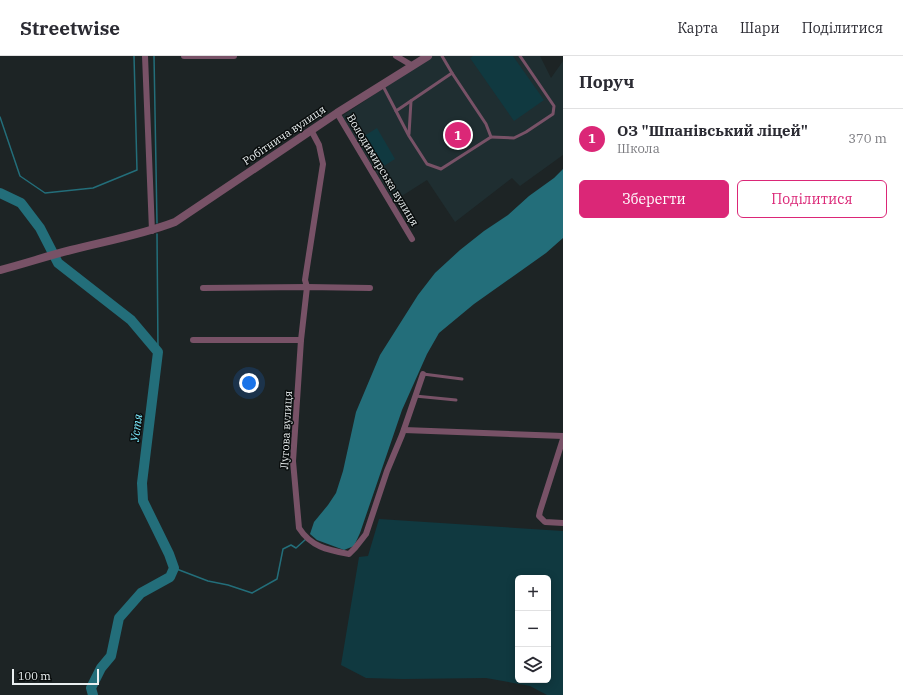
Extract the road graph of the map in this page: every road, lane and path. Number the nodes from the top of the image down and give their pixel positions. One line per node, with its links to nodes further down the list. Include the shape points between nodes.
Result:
1 (145, 56): 17 (street)
2 (184, 56): 3 (street)
3 (234, 56)
4 (396, 56): 8 (street)
5 (428, 56): 8 (street, Робітнича вулиця)
6 (442, 56): 9 (lane)
7 (520, 56): 16 (lane, via 554,106 553,114 514,138)
8 (413, 66): 10 (street, Робітнича вулиця)
9 (452, 73): 11 (lane); 16 (lane, via 486,124)
10 (382, 85): 12 (lane); 13 (street, Робітнича вулиця)
11 (411, 101): 12 (lane); 15 (lane)
12 (396, 111): 15 (lane)
13 (337, 113): 14 (street, Робітнича вулиця); 18 (street, Володимирська вулиця)
14 (311, 130): 17 (street, Робітнича вулиця, via 175,222); 20 (street, Лугова вулиця, via 320,145 323,164 305,280)
15 (409, 136): 16 (lane, via 427,164 442,170)
16 (491, 137)
17 (152, 230): 19 (street, Робітнича вулиця)
18 (412, 238)
19 (0, 270)
20 (308, 287): 21 (street); 22 (street); 24 (street, Лугова вулиця)
21 (203, 288)
22 (370, 288)
23 (193, 340): 24 (street)
24 (301, 340): 29 (street, Лугова вулиця, via 293,461 299,528 305,537 314,544 349,554 355,548 366,534)
25 (423, 374): 26 (lane); 27 (street, Лугова вулиця)
26 (462, 378)
27 (415, 396): 28 (lane); 29 (street, Лугова вулиця)
28 (456, 400)
29 (404, 430): 30 (street)
30 (563, 438): 31 (street, via 539,516 545,522)
31 (563, 523)

